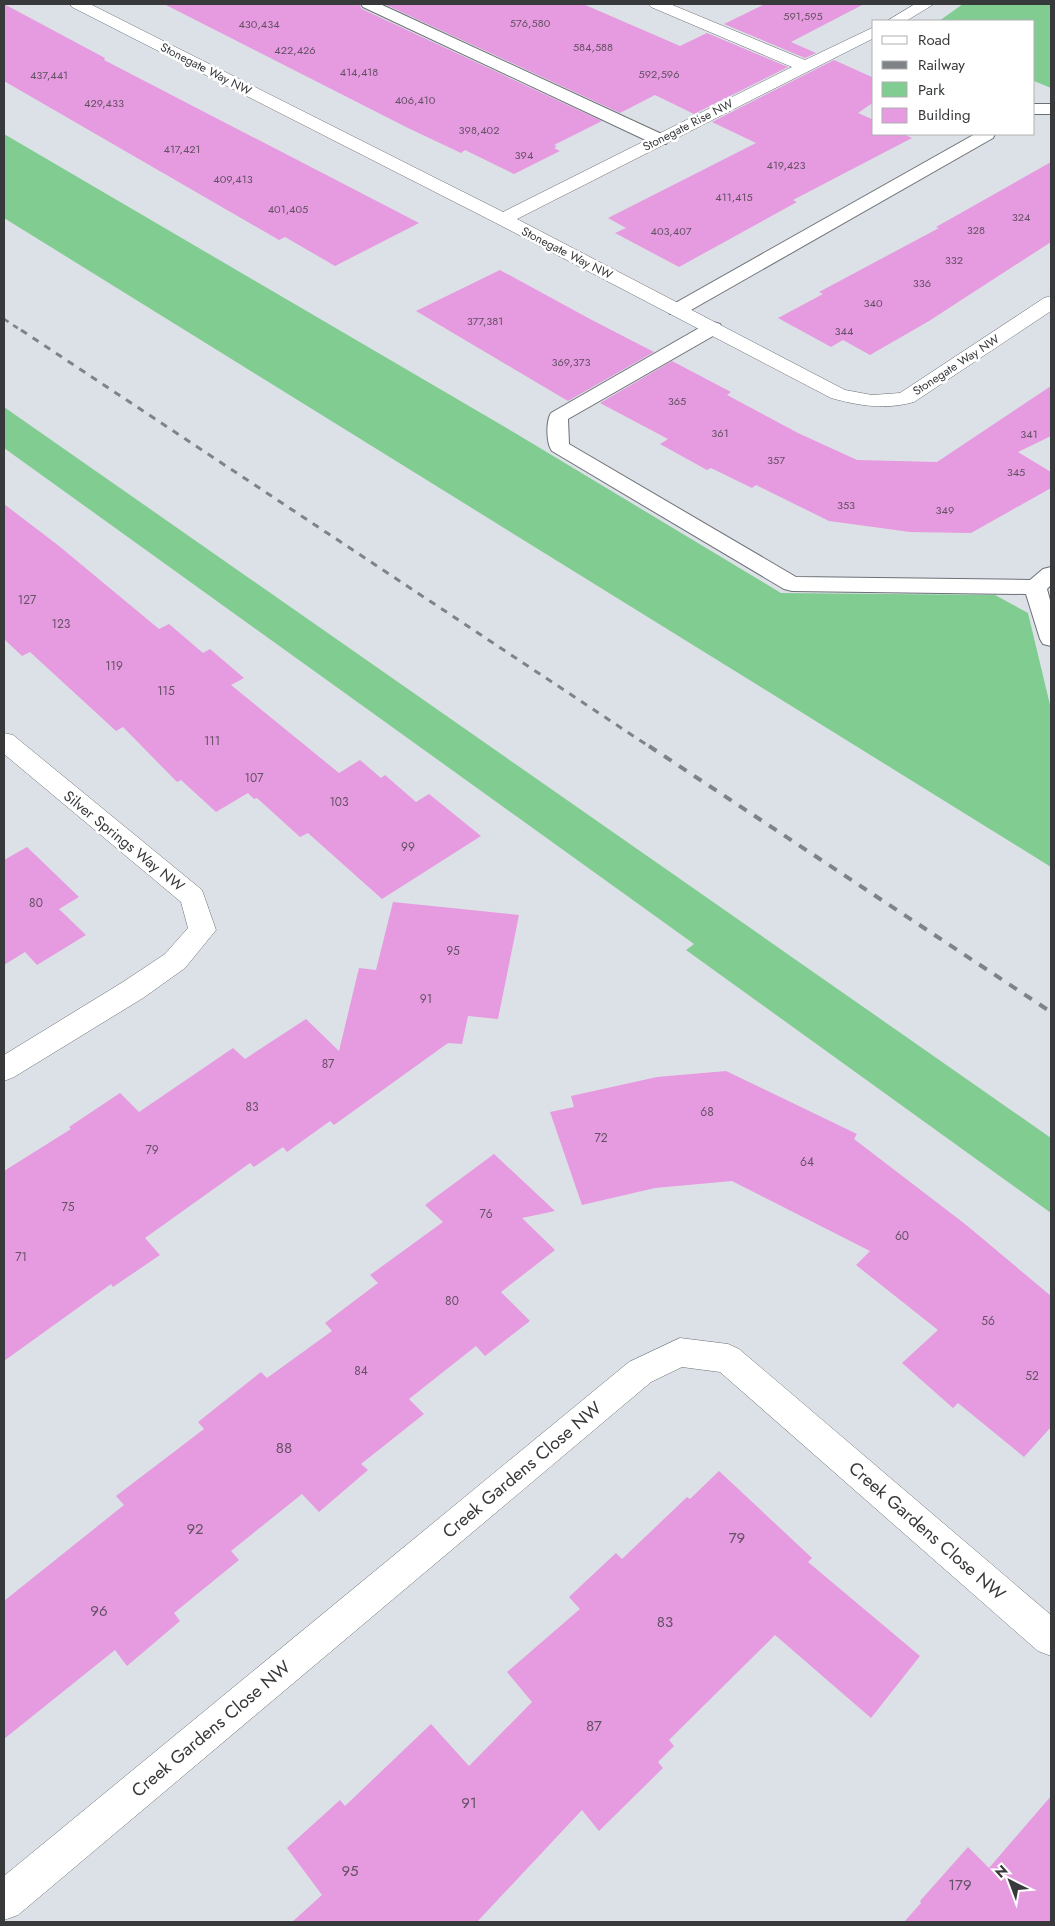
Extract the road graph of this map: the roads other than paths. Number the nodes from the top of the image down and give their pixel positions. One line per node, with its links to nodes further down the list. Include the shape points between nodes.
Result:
1 (78, 4): 12 (street, Stonegate Way NW)
2 (368, 4): 11 (lane)
3 (656, 4): 7 (street)
4 (926, 4): 5 (street)
5 (897, 20)
6 (872, 33): 7 (street, Stonegate Rise NW)
7 (805, 66): 11 (street, Stonegate Rise NW)
8 (1035, 109): 9 (lane)
9 (1051, 109)
10 (985, 135): 14 (lane)
11 (660, 140): 12 (street, Stonegate Rise NW)
12 (502, 219): 14 (street, Stonegate Way NW)
13 (1051, 302): 15 (street, Stonegate Way NW, via 907,398 889,402 862,401 838,394)
14 (677, 310): 15 (street, Stonegate Way NW)
15 (713, 328): 16 (lane, via 558,417 559,447 792,584)
16 (1043, 581): 17 (lane)
17 (1051, 639)
18 (4, 741): 19 (street, Silver Springs Way NW, via 193,897 202,930 175,961)
19 (4, 1069)
20 (1051, 1638): 21 (street, Creek Gardens Close NW, via 728,1359 680,1352 640,1372)
21 (4, 1901)

